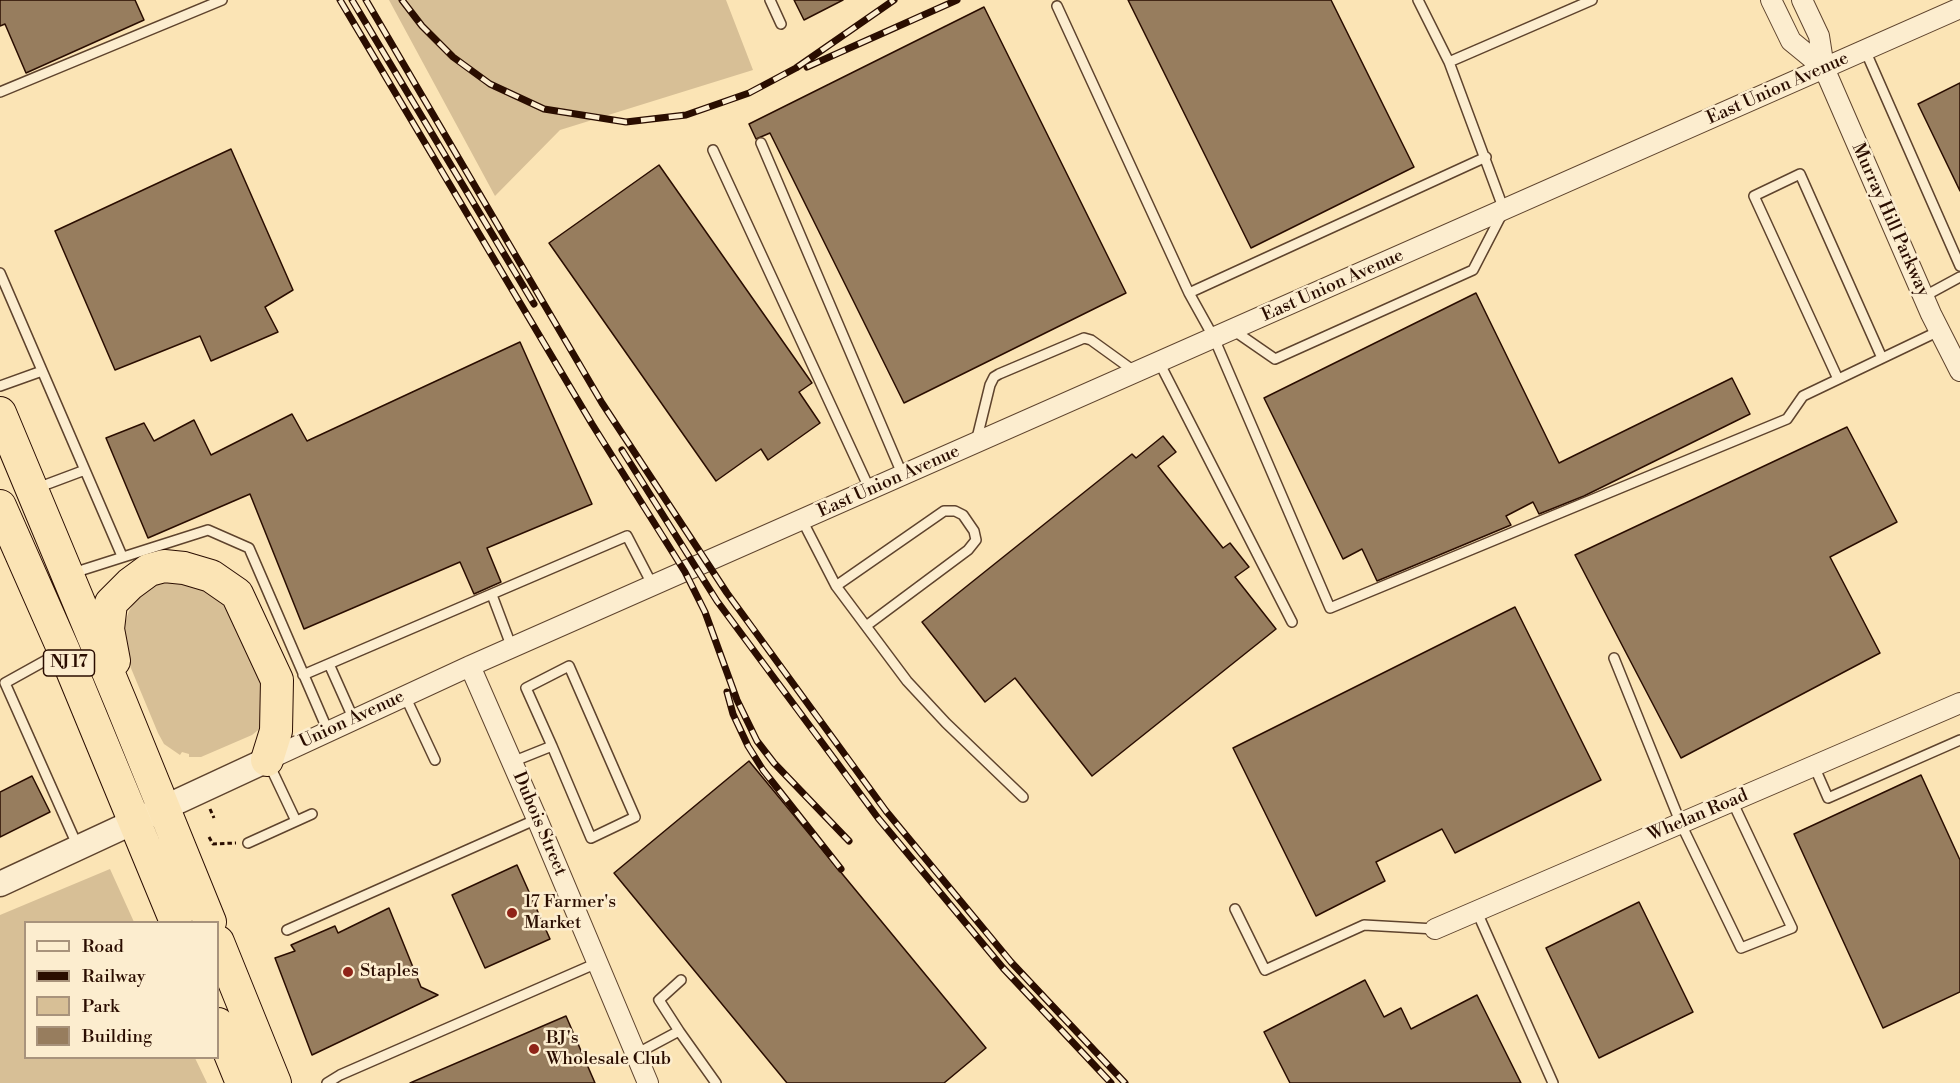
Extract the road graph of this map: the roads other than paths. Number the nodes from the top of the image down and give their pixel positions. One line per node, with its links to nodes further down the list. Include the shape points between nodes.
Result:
1 (222, 0): 13 (lane)
2 (770, 0): 9 (lane)
3 (1418, 0): 11 (lane)
4 (1592, 0): 11 (lane)
5 (1771, 0): 12 (street, Murray Hill Parkway, via 1791,41)
6 (1802, 0): 12 (street, Murray Hill Parkway, via 1819,36)
7 (1057, 6): 21 (lane)
8 (1960, 8): 10 (street, East Union Avenue)
9 (782, 24)
10 (1864, 50): 12 (street, East Union Avenue); 18 (lane)
11 (1449, 62): 16 (lane)
12 (1824, 68): 17 (street, East Union Avenue); 22 (street, Murray Hill Parkway)
13 (0, 92)
14 (761, 143): 36 (lane)
15 (713, 150): 38 (lane)
16 (1486, 157): 17 (lane); 21 (lane)
17 (1504, 210): 23 (street, East Union Avenue); 23 (lane, via 1473,270 1275,359)
18 (1960, 266)
19 (0, 273): 28 (lane)
20 (1960, 277): 22 (lane)
21 (1189, 293): 25 (lane)
22 (1923, 297): 24 (street, Murray Hill Parkway)
23 (1233, 330): 25 (street, East Union Avenue)
24 (1939, 331): 26 (lane); 29 (street, Murray Hill Parkway)
25 (1214, 338): 27 (street, East Union Avenue); 31 (lane, via 1329,608 1787,419 1803,396)
26 (1882, 358): 31 (lane); 31 (lane, via 1800,174 1754,196)
27 (1159, 362): 30 (street, East Union Avenue); 47 (lane)
28 (42, 370): 32 (lane); 35 (lane)
29 (1960, 371)
30 (1136, 372): 34 (street, East Union Avenue); 34 (lane, via 1084,338 999,374 990,385)
31 (1838, 379)
32 (0, 386)
33 (0, 413): 37 (highway, NJ 17)
34 (976, 444): 36 (street, East Union Avenue)
35 (85, 470): 37 (lane); 41 (lane)
36 (903, 476): 38 (street, East Union Avenue)
37 (32, 490): 43 (highway, NJ 17)
38 (870, 490): 40 (street, East Union Avenue)
39 (0, 506): 50 (highway, NJ 17)
40 (802, 520): 42 (street, East Union Avenue); 45 (lane)
41 (122, 556): 43 (lane); 54 (lane, via 208,530 249,548)
42 (706, 563): 44 (street, Union Avenue)
43 (68, 575): 57 (highway, NJ 17)
44 (653, 586): 46 (lane, via 627,536); 49 (street, Union Avenue)
45 (836, 586): 48 (lane); 48 (lane, via 944,511 963,515 976,540 968,550)
46 (492, 595): 49 (lane); 52 (lane)
47 (1292, 622)
48 (866, 626): 67 (lane, via 907,681)
49 (512, 648): 53 (street, Union Avenue)
50 (64, 651): 55 (lane); 72 (highway, NJ 17)
51 (1614, 658): 74 (lane)
52 (329, 664): 54 (lane); 59 (lane)
53 (470, 666): 56 (street, Union Avenue); 65 (street, Dubois Street)
54 (303, 675): 60 (lane)
55 (3, 682): 76 (lane)
56 (405, 696): 59 (street, Union Avenue); 64 (lane)
57 (121, 703): 63 (highway, via 108,629 111,603 150,570 164,566 212,576 237,594 277,680 276,731); 69 (highway, NJ 17)
58 (1960, 703): 66 (street, Whelan Road)
59 (354, 720): 60 (street, Union Avenue)
60 (328, 731): 63 (street, Union Avenue)
61 (1960, 740): 66 (lane, via 1828,798)
62 (552, 746): 62 (lane, via 526,688 569,666 636,817 591,838); 65 (lane)
63 (267, 760): 69 (street, Union Avenue); 73 (lane)
64 (435, 760)
65 (512, 762): 71 (street, Dubois Street)
66 (1814, 766): 68 (street, Whelan Road)
67 (1023, 797)
68 (1732, 801): 74 (street, Whelan Road); 74 (lane, via 1792,928 1741,948)
69 (164, 807): 72 (street, Union Avenue); 81 (highway, NJ 17)
70 (312, 814): 73 (lane)
71 (537, 819): 82 (lane); 85 (street, Dubois Street)
72 (134, 820): 76 (street, Union Avenue); 80 (highway, NJ 17)
73 (296, 821): 75 (lane)
74 (1681, 824): 79 (street, Whelan Road)
75 (248, 843)
76 (78, 847): 77 (street, Union Avenue)
77 (0, 884)
78 (1235, 909): 83 (lane, via 1265,970 1364,925)
79 (1477, 912): 83 (street, Whelan Road); 95 (lane)
80 (176, 921)
81 (210, 921)
82 (287, 930)
83 (1435, 930)
84 (219, 944): 91 (highway)
85 (597, 963): 89 (street, Dubois Street); 92 (lane)
86 (681, 980): 88 (lane, via 659,1000)
87 (219, 1026): 90 (highway)
88 (679, 1031): 89 (lane); 94 (lane)
89 (636, 1054): 93 (street, Dubois Street)
90 (242, 1083)
91 (275, 1083)
92 (327, 1083)
93 (648, 1083)
94 (716, 1083)
95 (1553, 1083)

